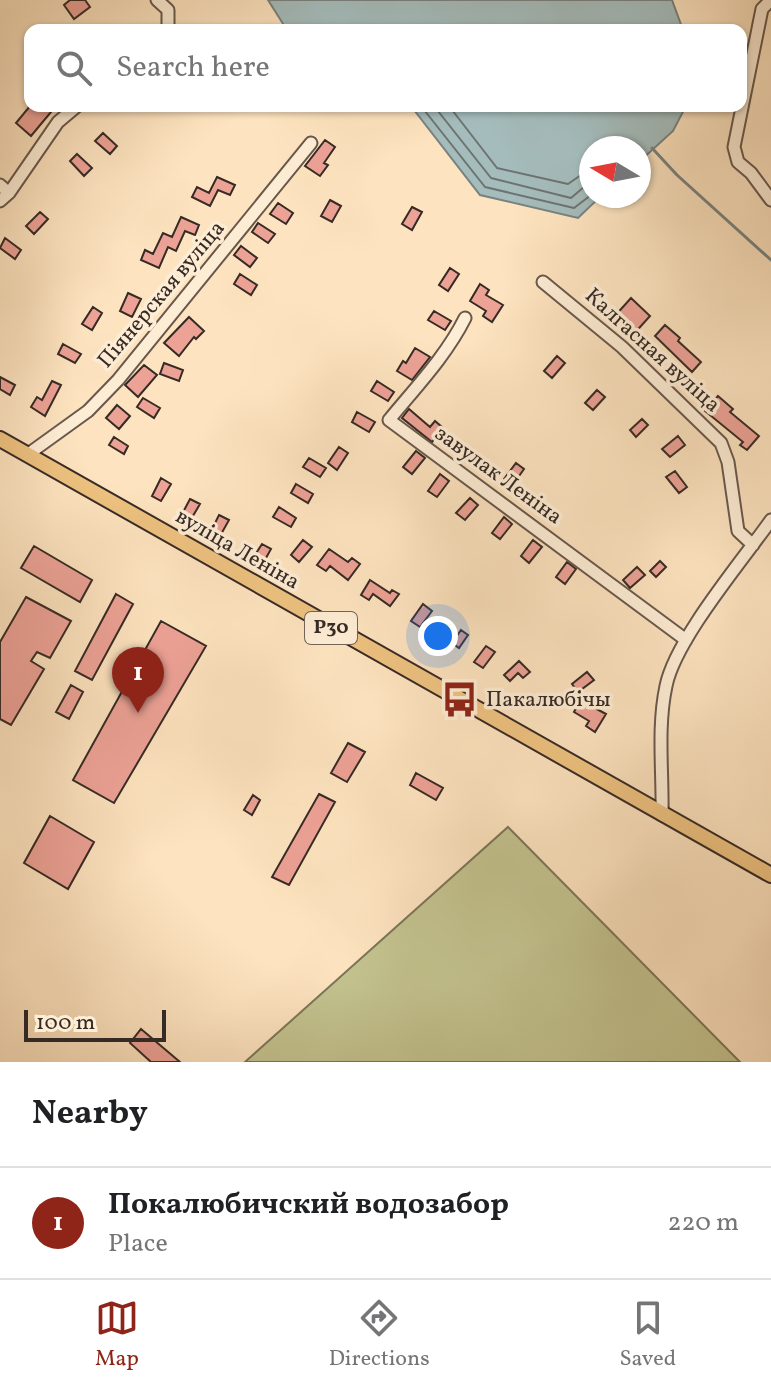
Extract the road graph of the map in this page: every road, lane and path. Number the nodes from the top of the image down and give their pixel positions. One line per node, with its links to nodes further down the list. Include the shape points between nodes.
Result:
1 (157, 0): 3 (street, via 168,10)
2 (771, 0): 4 (street, via 762,9)
3 (168, 24)
4 (747, 83)
5 (70, 112): 8 (street)
6 (741, 112): 9 (street, via 734,147 738,162)
7 (311, 143): 13 (street, Піянерская вуліца, via 118,380 88,411)
8 (3, 193)
9 (771, 200)
10 (543, 282): 15 (street, Калгасная вуліца, via 622,347 721,443 738,531)
11 (465, 318): 16 (street, завулак Леніна, via 436,365 389,420)
12 (0, 439): 13 (main road, вуліца Леніна / Р30)
13 (27, 455): 17 (main road, вуліца Леніна / Р30)
14 (771, 520): 15 (street)
15 (753, 545): 16 (street)
16 (686, 640): 17 (street, via 666,683)
17 (662, 815): 18 (main road, Р30)
18 (771, 875)

